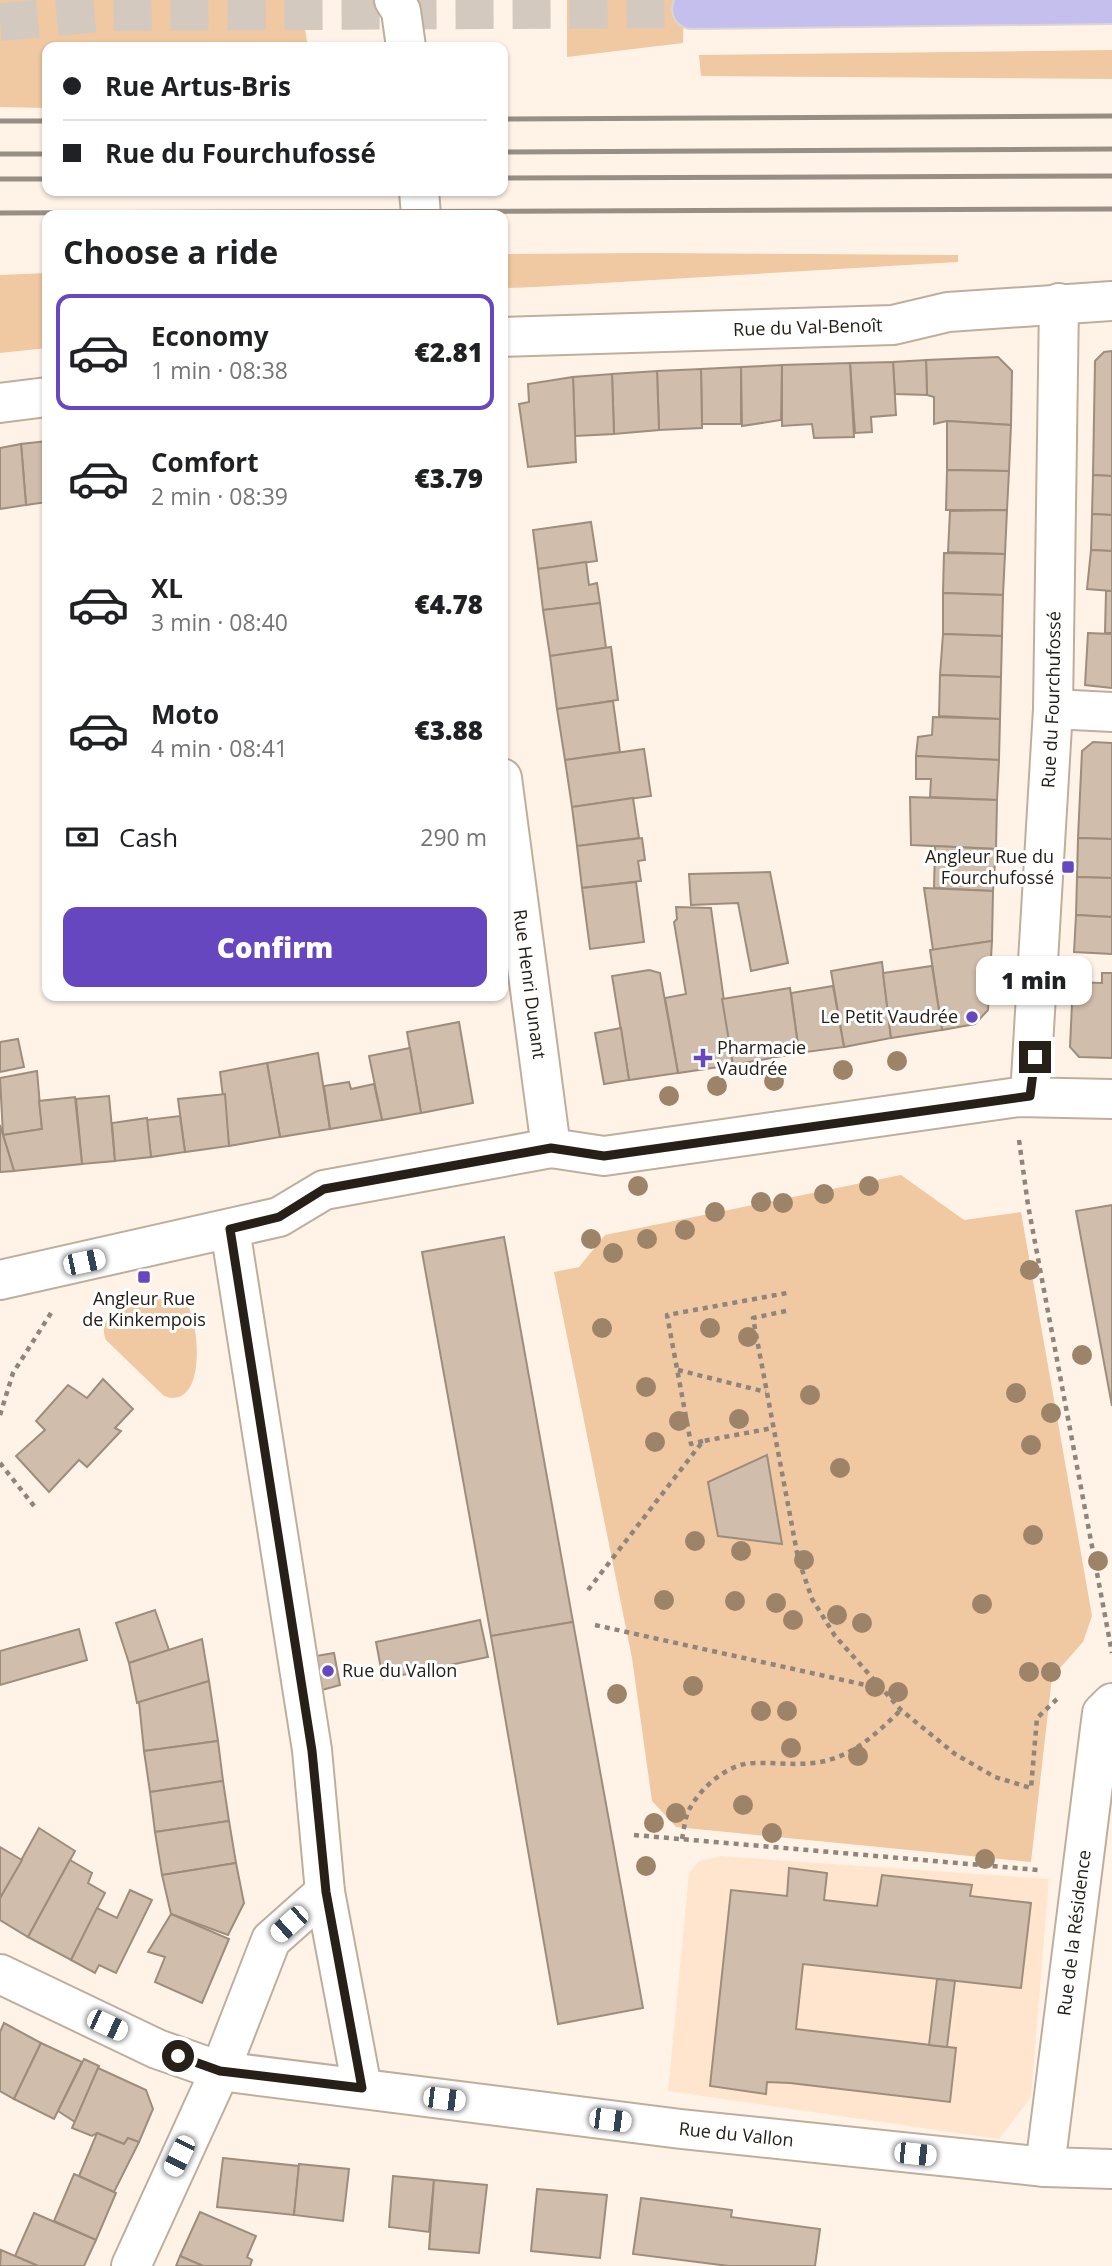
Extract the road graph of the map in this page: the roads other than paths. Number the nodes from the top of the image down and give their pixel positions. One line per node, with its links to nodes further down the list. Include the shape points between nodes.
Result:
1 (394, 0): 4 (street, via 401,11)
2 (1112, 4): 3 (highway)
3 (692, 9)
4 (405, 42)
5 (1112, 301): 6 (street, Rue du Val-Benoît)
6 (1059, 303): 7 (street, Rue du Val-Benoît, via 948,312 893,325); 10 (street, Rue du Fourchufossé)
7 (508, 337)
8 (42, 398): 9 (street)
9 (0, 403)
10 (1054, 709): 11 (street); 13 (street, Rue du Fourchufossé)
11 (1112, 712)
12 (508, 823): 15 (street, Rue Henri Dunant)
13 (1024, 1097): 14 (street); 15 (street, via 604,1156)
14 (1112, 1099)
15 (551, 1148): 16 (street, via 324,1189 279,1217)
16 (230, 1229): 17 (street); 19 (street, via 312,1751)
17 (0, 1280)
18 (1112, 1703): 23 (street, Rue de la Résidence, via 1102,1713)
19 (326, 1892): 21 (street, via 271,1940); 22 (street)
20 (0, 1975): 21 (street, Rue du Vallon, via 157,2049)
21 (220, 2071): 22 (street, Rue du Vallon); 25 (street)
22 (362, 2088): 23 (street, Rue du Vallon, via 681,2129)
23 (1045, 2167): 24 (street, Rue du Vallon)
24 (1112, 2169)
25 (131, 2266)

